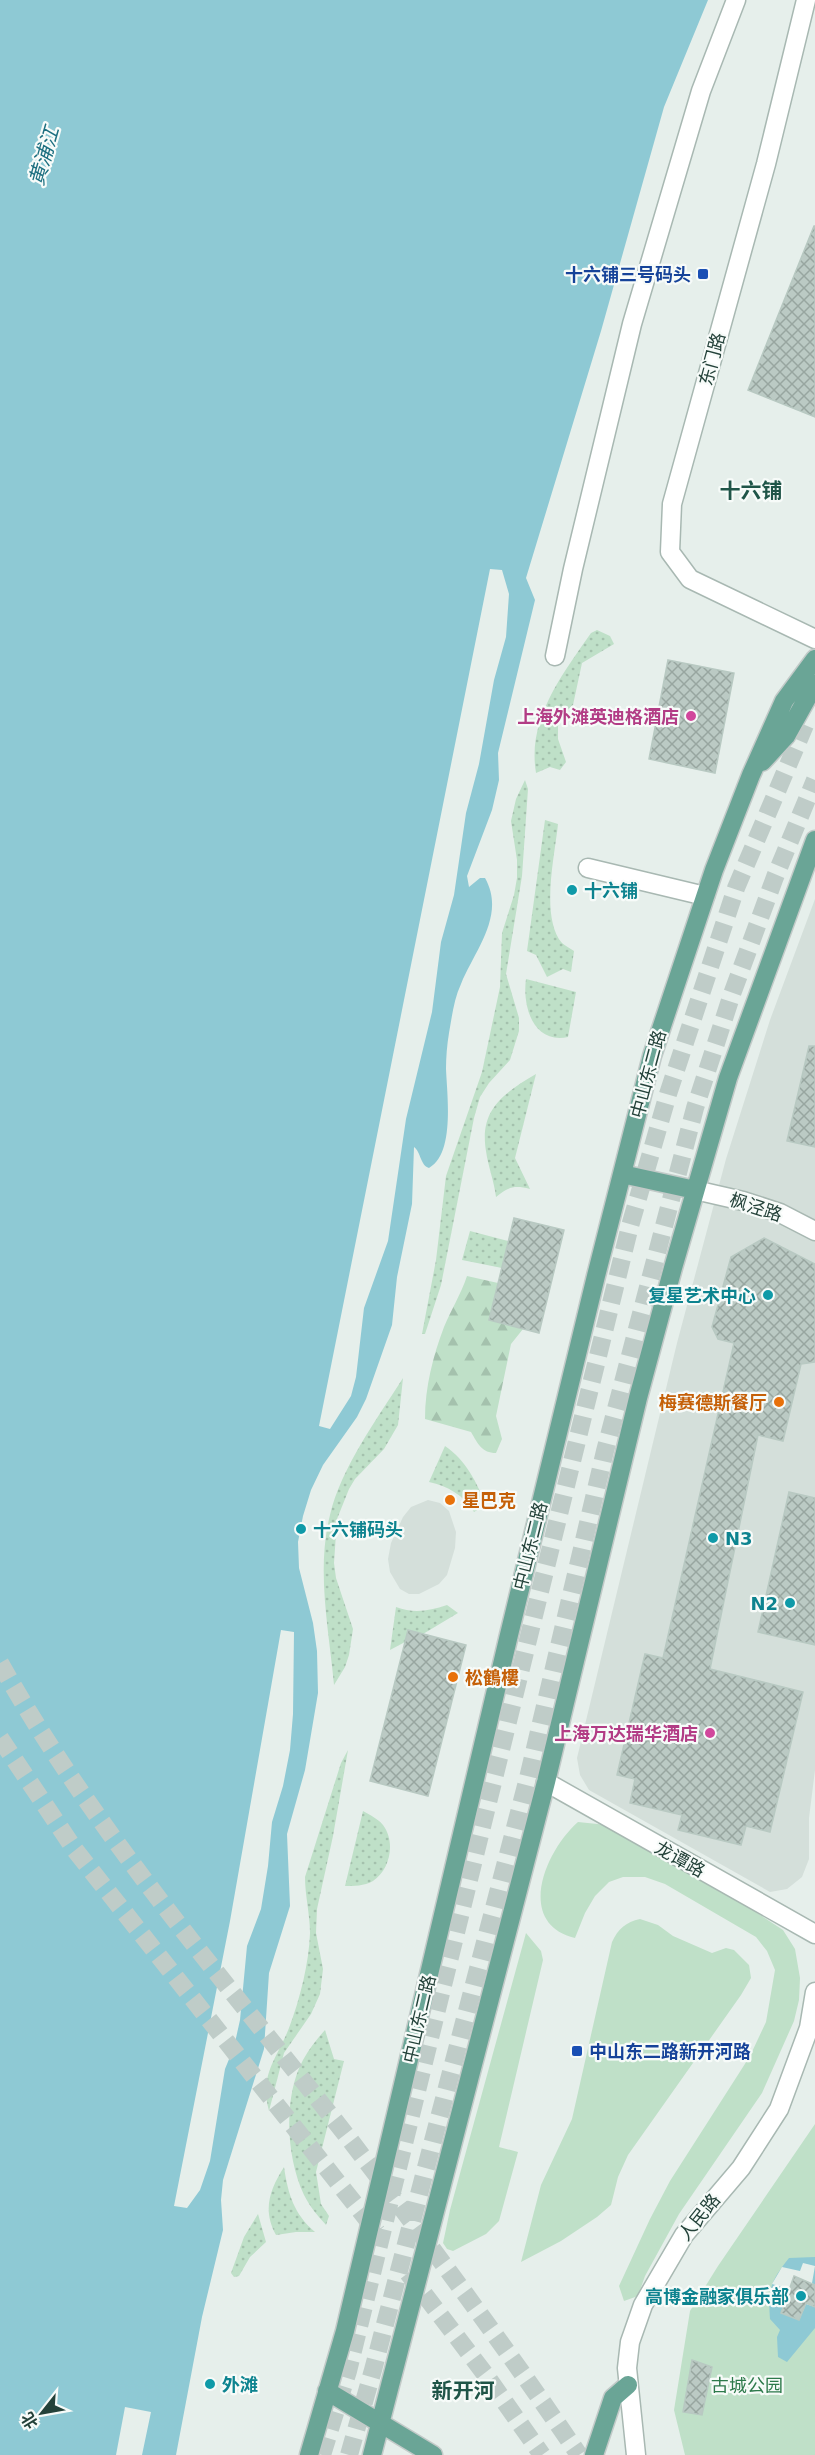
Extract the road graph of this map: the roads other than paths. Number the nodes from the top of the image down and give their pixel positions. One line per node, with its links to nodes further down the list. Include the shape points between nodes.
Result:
1 (736, 0): 4 (street, via 701,91 632,324)
2 (806, 0): 3 (street, 东门路, via 766,164 672,504 670,552 690,579)
3 (815, 639)
4 (555, 656)
5 (815, 659): 8 (main road, 中山东二路, via 784,701)
6 (815, 685): 7 (main road); 8 (main road, via 786,736)
7 (805, 725)
8 (751, 775): 11 (main road, 中山东二路)
9 (815, 840): 13 (main road, via 728,1078)
10 (588, 868): 11 (street)
11 (705, 896): 12 (main road, 中山东二路, via 652,1056)
12 (622, 1174): 13 (main road); 19 (main road, 中山东二路, via 345,2331)
13 (695, 1190): 14 (street, 枫泾路, via 780,1213); 15 (main road, via 638,1398)
14 (815, 1231)
15 (546, 1782): 16 (street, 龙谭路); 20 (main road)
16 (815, 1934)
17 (815, 1992): 18 (street, 人民路, via 809,2028 779,2109 741,2168 675,2247 643,2305 630,2342)
18 (628, 2385): 24 (main road, via 613,2398); 25 (street, 人民路)
19 (327, 2391): 20 (main road); 21 (main road, 中山东二路)
20 (381, 2422): 22 (main road); 23 (main road)
21 (309, 2455)
22 (372, 2455)
23 (433, 2455)
24 (594, 2455)
25 (636, 2455)

